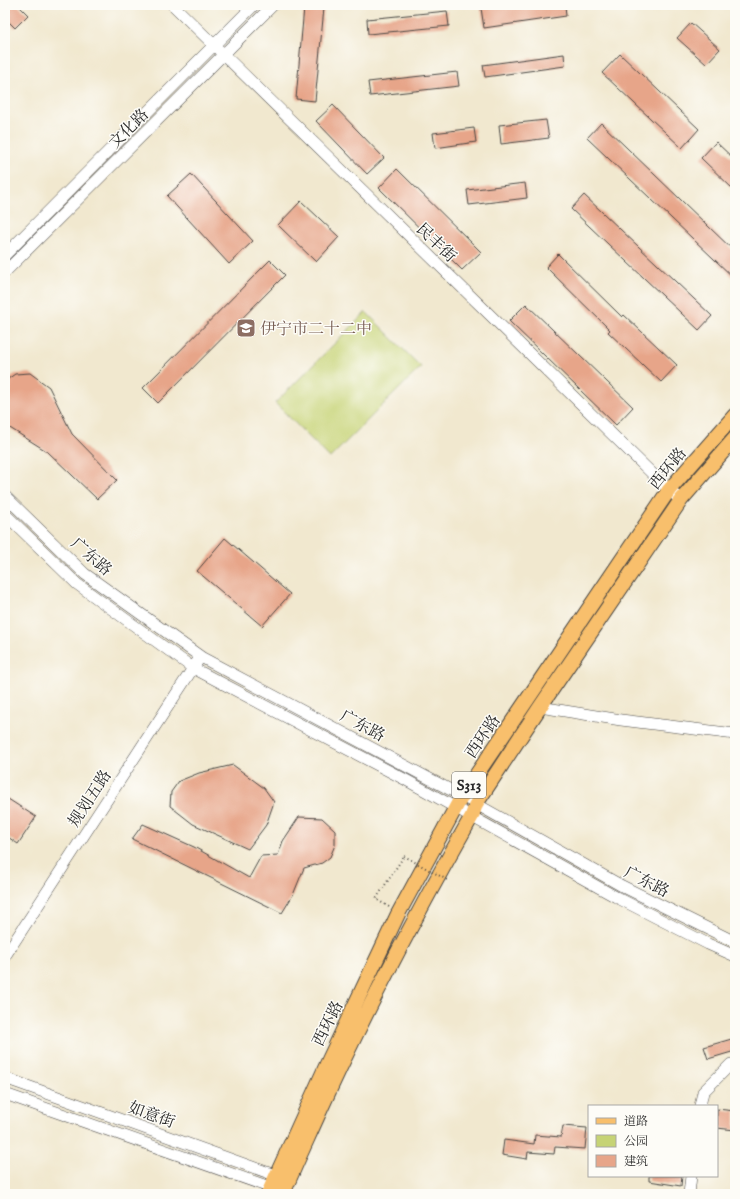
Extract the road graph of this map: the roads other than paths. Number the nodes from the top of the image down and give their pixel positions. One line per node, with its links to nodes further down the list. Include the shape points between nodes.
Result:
1 (173, 5): 4 (street, 民丰街)
2 (254, 5): 4 (street, 文化路)
3 (273, 5): 5 (street, 文化路)
4 (214, 46): 5 (street, 民丰街); 6 (street, 文化路)
5 (223, 55): 7 (street, 文化路); 10 (street, 民丰街)
6 (5, 255)
7 (5, 272)
8 (735, 415): 10 (main road, 西环路 / S313)
9 (735, 438): 12 (main road, 西环路 / S313)
10 (669, 490): 12 (street, 民丰街); 18 (main road, 西环路 / S313)
11 (5, 496): 14 (street, 广东路, via 85,574)
12 (681, 500): 16 (main road, 西环路 / S313)
13 (5, 514): 15 (street, 广东路, via 77,584)
14 (201, 657): 15 (street, 规划五路); 18 (street, 广东路)
15 (193, 668): 18 (street, 广东路); 21 (street, 规划五路)
16 (540, 707): 17 (street); 19 (main road, 西环路 / S313)
17 (735, 734)
18 (459, 802): 19 (street, 广东路); 28 (main road, 西环路 / S313, via 398,914)
19 (474, 810): 20 (street, 广东路); 22 (street, 广东路, via 616,897); 29 (main road, 西环路 / S313, via 412,921 379,987)
20 (735, 942)
21 (5, 956)
22 (735, 956)
23 (735, 1064): 26 (street, via 731,1064 703,1092)
24 (5, 1078): 28 (street, 如意街)
25 (5, 1094): 28 (street, 如意街)
26 (700, 1105)
27 (691, 1177): 30 (street)
28 (271, 1185): 29 (street, 如意街)
29 (285, 1189)
30 (689, 1194)

